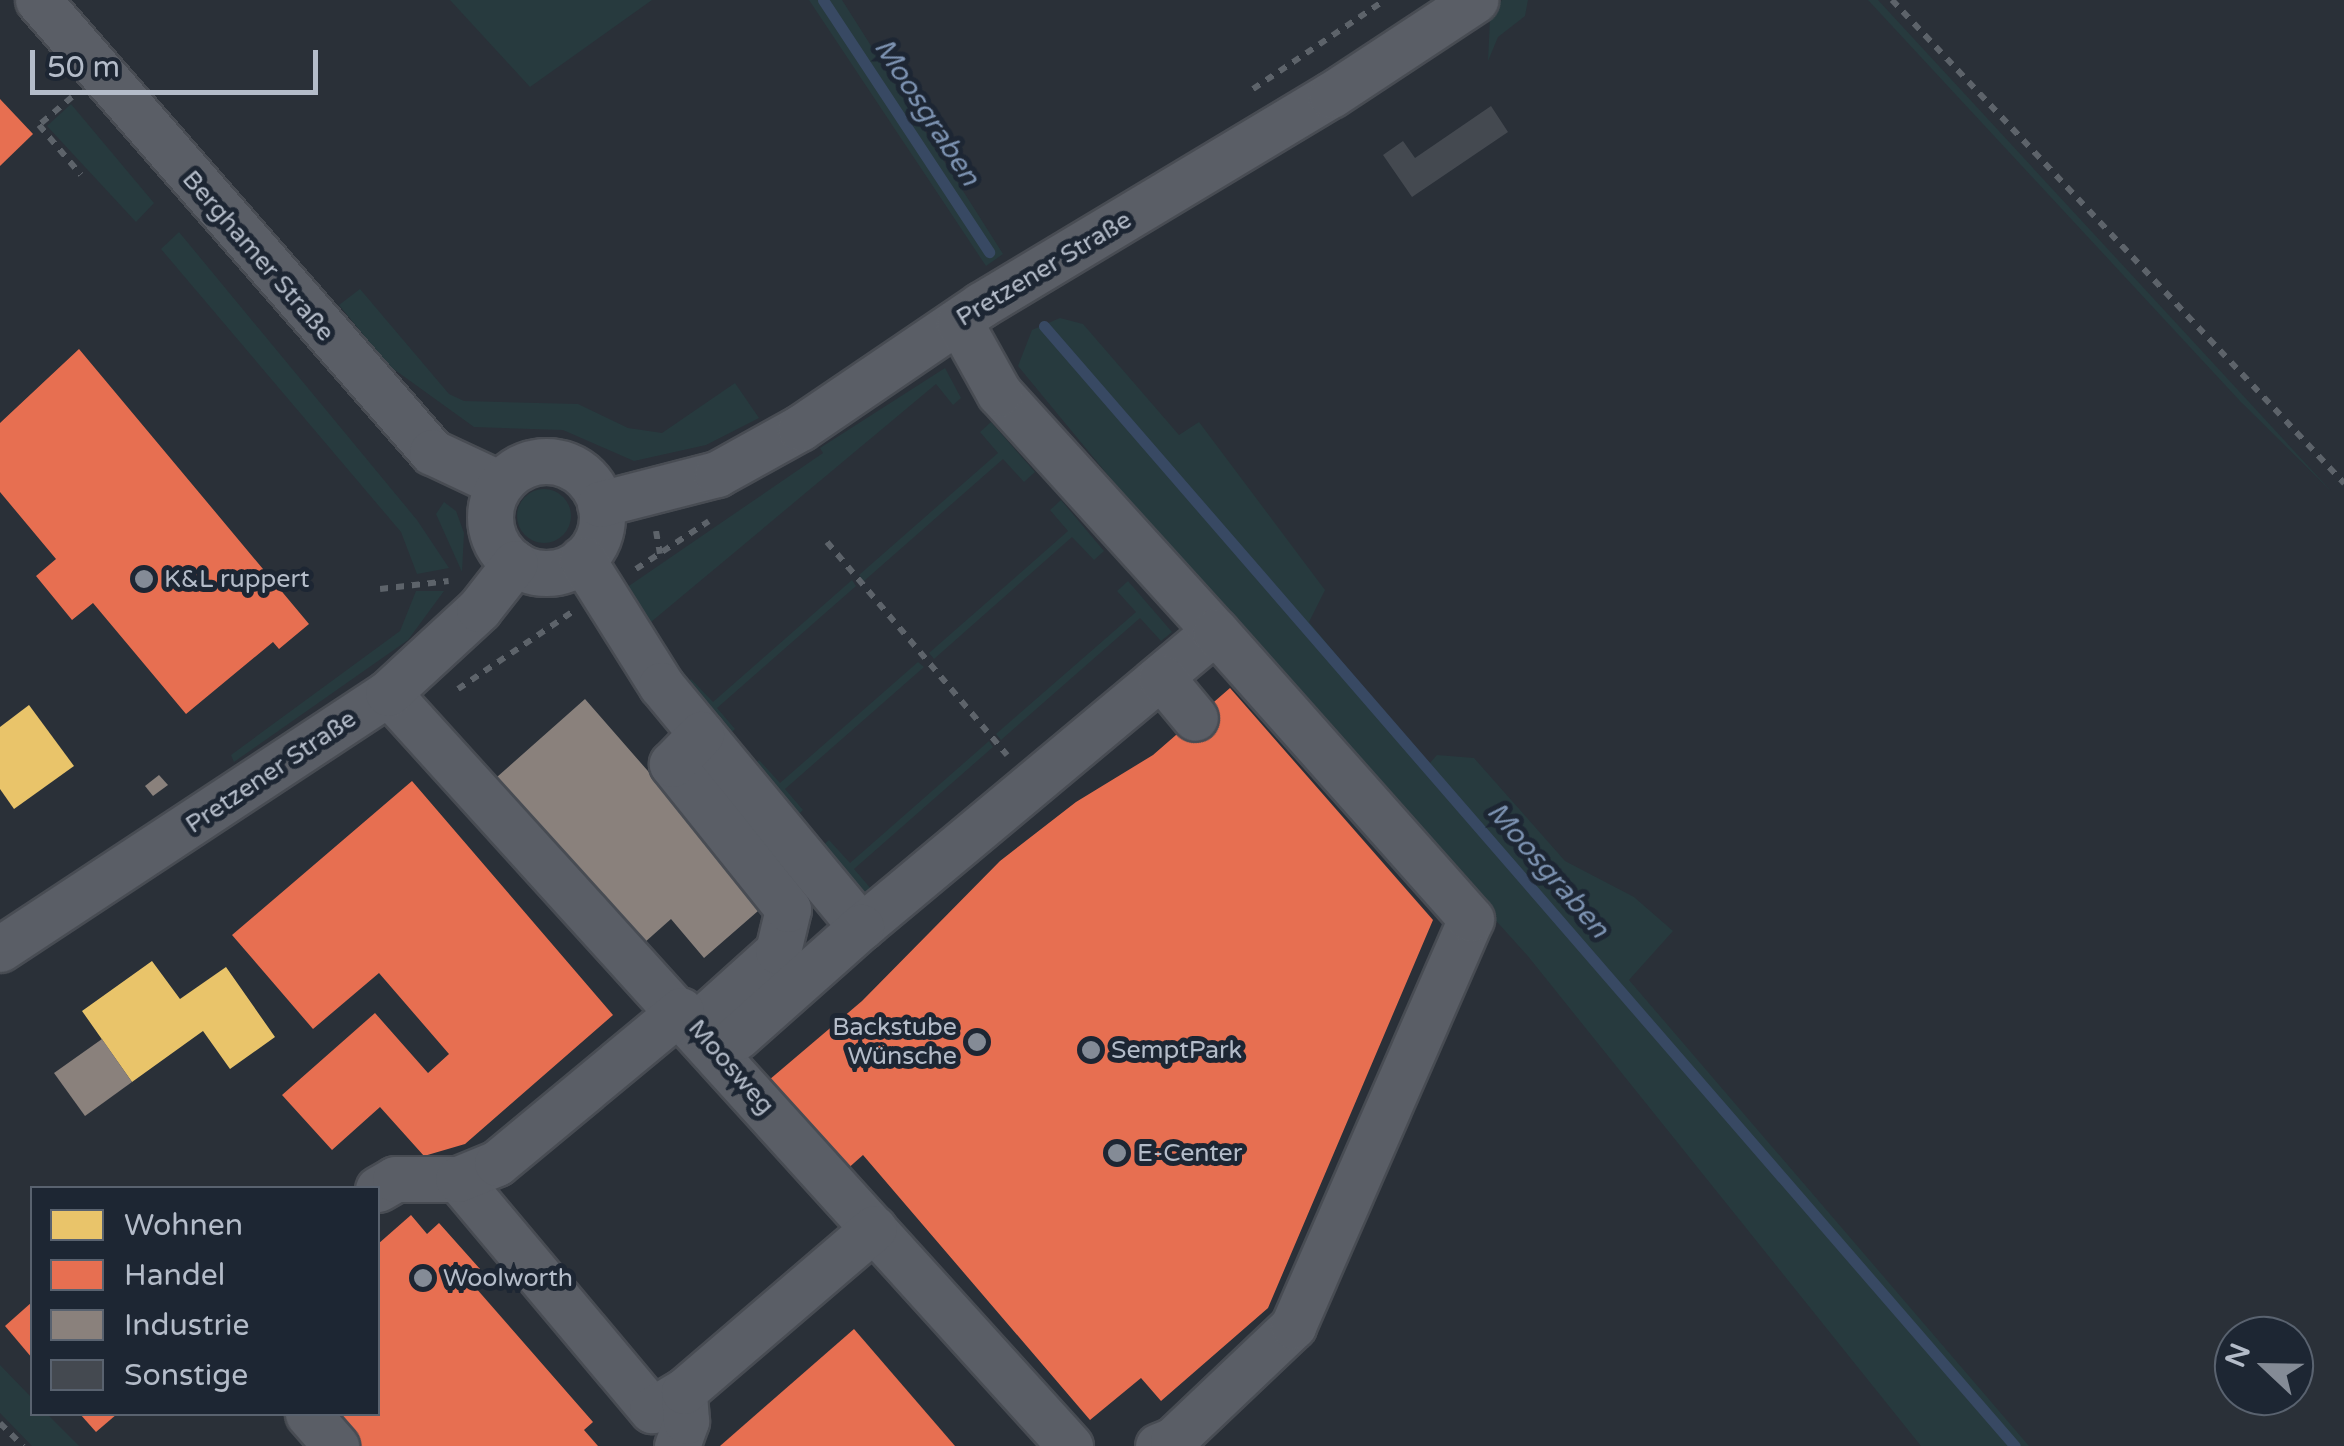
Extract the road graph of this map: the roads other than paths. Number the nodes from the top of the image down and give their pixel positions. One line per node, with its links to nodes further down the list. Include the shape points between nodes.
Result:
1 (38, 0): 4 (street, Berghamer Straße, via 432,452)
2 (1474, 0): 3 (street, Pretzener Straße)
3 (959, 321): 5 (street, Pretzener Straße, via 717,474); 8 (street, via 999,394)
4 (500, 484): 5 (street, via 519,467 556,462 580,472); 7 (street, via 490,520 497,545)
5 (600, 504): 6 (street, via 600,528)
6 (582, 559): 7 (street, via 554,572); 12 (street, via 660,686)
7 (515, 563): 10 (street, Pretzener Straße, via 480,610)
8 (1215, 631): 9 (street); 24 (street, via 1471,919 1292,1326 1173,1440)
9 (1161, 677): 11 (street); 13 (street)
10 (388, 693): 14 (street, Pretzener Straße); 15 (street, Moosweg)
11 (1196, 718)
12 (701, 734): 13 (street); 15 (street, via 672,764 788,909 778,951)
13 (861, 926): 15 (street)
14 (0, 949)
15 (704, 1024): 16 (street, via 497,1164); 18 (street, Moosweg)
16 (458, 1180): 17 (street, via 395,1179); 19 (street, via 652,1410)
17 (380, 1189)
18 (874, 1228): 19 (street); 23 (street, Moosweg)
19 (684, 1391): 22 (street, via 686,1422)
20 (310, 1416): 21 (street)
21 (336, 1446)
22 (677, 1446)
23 (1070, 1446)
24 (1158, 1446)

